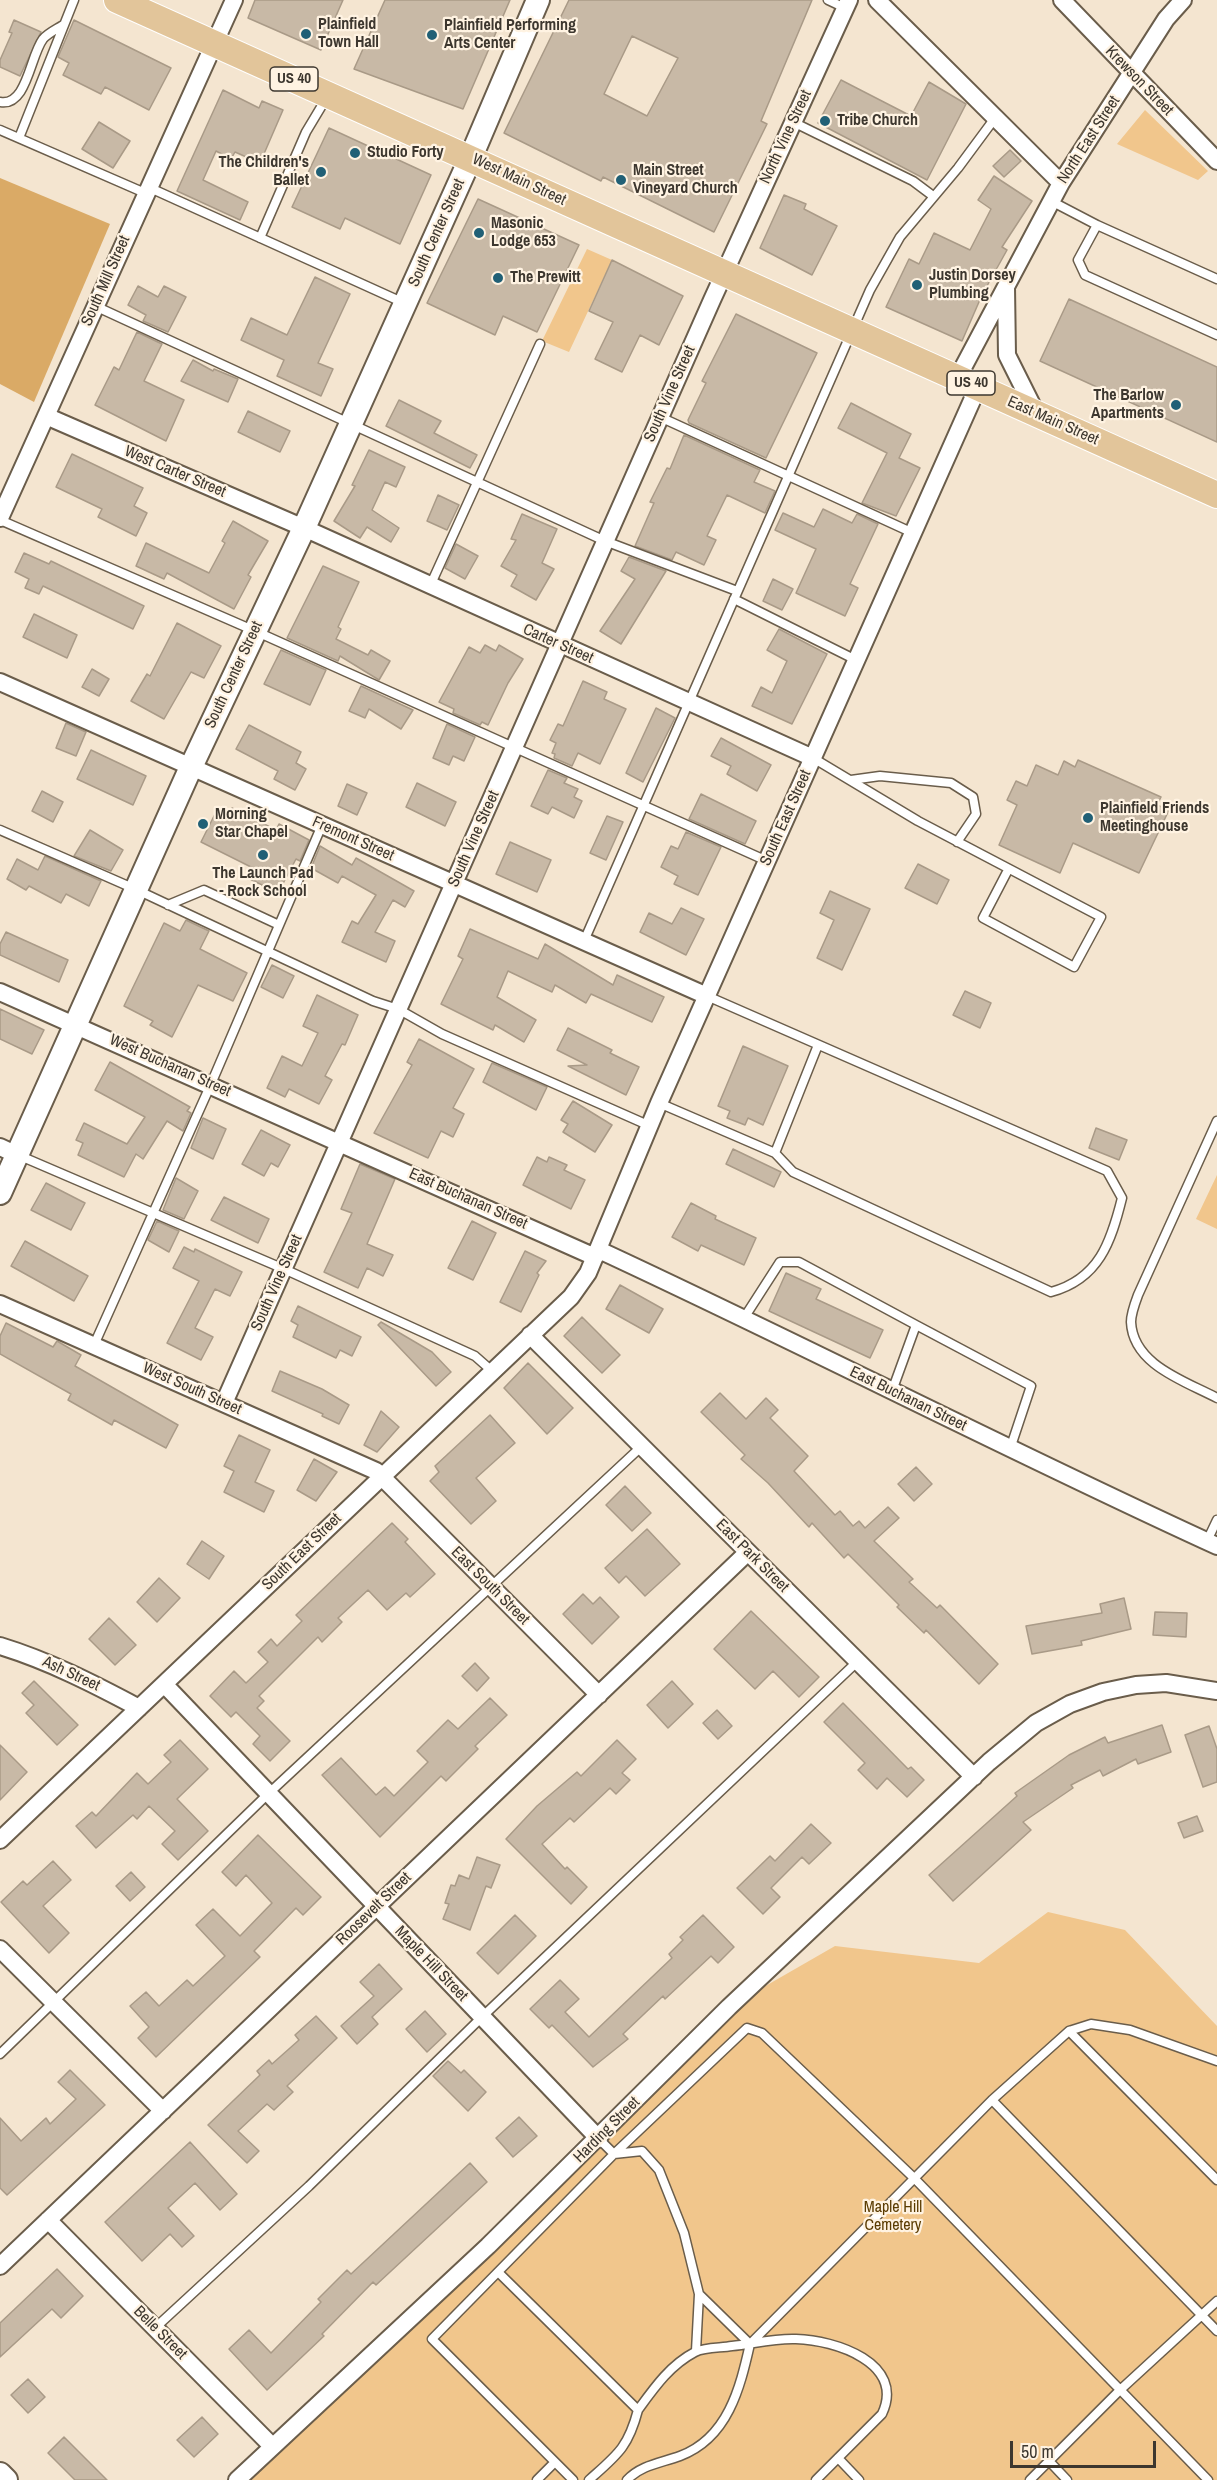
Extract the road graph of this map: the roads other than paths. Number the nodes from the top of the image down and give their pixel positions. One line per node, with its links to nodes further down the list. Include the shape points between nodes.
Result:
1 (74, 0): 10 (lane)
2 (117, 0): 11 (main road, West Main Street / US 40)
3 (234, 0): 11 (street, South Mill Street)
4 (537, 0): 19 (main road, South Center Street)
5 (828, 0): 9 (lane)
6 (877, 0): 15 (street)
7 (1062, 0): 12 (street, Krewson Street)
8 (1183, 0): 12 (street, North East Street)
9 (847, 4): 16 (street, North Vine Street)
10 (64, 24): 14 (lane, via 44,38 15,100); 18 (lane)
11 (215, 45): 13 (main road, West Main Street / US 40); 22 (street, South Mill Street)
12 (1131, 75): 20 (street, Krewson Street); 21 (street, North East Street)
13 (328, 94): 19 (main road, West Main Street / US 40); 26 (lane, via 306,132)
14 (0, 102)
15 (995, 117): 21 (street); 23 (lane)
16 (793, 122): 23 (lane, via 913,181); 27 (street, North Vine Street)
17 (0, 130): 18 (lane)
18 (19, 138): 22 (lane)
19 (471, 157): 27 (main road, West Main Street / US 40); 30 (main road, South Center Street)
20 (1217, 161)
21 (1061, 183): 24 (street, North East Street)
22 (147, 190): 26 (lane); 31 (street, South Mill Street)
23 (933, 196): 32 (lane, via 900,237)
24 (1051, 201): 25 (lane); 29 (street, North East Street)
25 (1097, 225): 28 (lane); 33 (lane, via 1078,261 1085,275)
26 (260, 237): 30 (lane)
27 (723, 274): 32 (main road, East Main Street / US 40); 38 (street, South Vine Street)
28 (1217, 279)
29 (1006, 286): 35 (street, North East Street); 36 (street, North East Street, via 1007,355)
30 (405, 303): 39 (main road, South Center Street)
31 (95, 306): 37 (street, South Mill Street); 39 (lane)
32 (852, 330): 35 (main road, East Main Street / US 40); 40 (lane)
33 (1217, 335)
34 (540, 344): 41 (lane)
35 (968, 382): 36 (main road, East Main Street / US 40); 45 (street, South East Street)
36 (1036, 413): 42 (main road, East Main Street / US 40)
37 (46, 416): 43 (street, South Mill Street); 44 (street, West Carter Street)
38 (660, 417): 40 (lane); 46 (street, South Vine Street)
39 (351, 424): 41 (lane); 44 (main road, South Center Street)
40 (788, 476): 45 (lane); 48 (lane)
41 (477, 482): 46 (lane); 47 (lane)
42 (1217, 495)
43 (0, 519): 49 (lane)
44 (304, 528): 47 (street, Carter Street); 49 (main road, South Center Street)
45 (913, 532): 51 (street, South East Street)
46 (605, 541): 48 (lane); 50 (street, South Vine Street)
47 (430, 586): 50 (street, Carter Street)
48 (735, 595): 51 (lane); 53 (lane)
49 (255, 631): 54 (lane); 56 (main road, South Center Street)
50 (560, 645): 53 (street, Carter Street); 54 (street, South Vine Street)
51 (856, 660): 55 (street, South East Street)
52 (0, 682): 56 (street, Fremont Street)
53 (688, 702): 55 (street, Carter Street); 58 (lane)
54 (514, 748): 58 (lane); 64 (street, South Vine Street)
55 (813, 758): 57 (lane); 62 (street, South East Street)
56 (191, 767): 59 (street, Fremont Street); 65 (main road, South Center Street)
57 (850, 780): 61 (lane); 61 (lane, via 880,776 951,783 973,797 976,814)
58 (643, 806): 62 (lane); 68 (lane)
59 (322, 825): 64 (street, Fremont Street); 67 (lane)
60 (0, 830): 65 (lane)
61 (957, 842): 63 (lane)
62 (767, 861): 71 (street, South East Street)
63 (1008, 870): 63 (lane, via 1101,917 1074,967 983,918)
64 (454, 884): 68 (street, Fremont Street); 72 (street, South Vine Street)
65 (135, 889): 66 (lane); 73 (main road, South Center Street)
66 (168, 905): 67 (lane, via 204,890); 69 (lane)
67 (279, 925): 69 (lane)
68 (584, 942): 71 (street, Fremont Street)
69 (267, 951): 72 (lane); 75 (lane)
70 (0, 992): 73 (street, West Buchanan Street)
71 (706, 996): 74 (lane); 76 (street, South East Street)
72 (398, 1009): 78 (lane, via 442,1034); 79 (street, South Vine Street)
73 (76, 1024): 75 (street, West Buchanan Street); 80 (main road, South Center Street)
74 (818, 1045): 81 (lane); 81 (lane, via 1107,1171 1122,1198 1118,1216 1098,1263 1088,1275 1051,1292 793,1172)
75 (211, 1084): 79 (street, West Buchanan Street); 83 (lane)
76 (659, 1103): 78 (street, South East Street); 81 (lane)
77 (1217, 1121): 93 (lane, via 1137,1295 1131,1321 1135,1342 1150,1361)
78 (650, 1126): 84 (street, South East Street)
79 (340, 1141): 84 (street, East Buchanan Street); 85 (street, South Vine Street)
80 (9, 1151): 82 (main road, South Center Street); 83 (lane)
81 (775, 1153)
82 (0, 1193)
83 (152, 1215): 85 (lane); 90 (lane)
84 (597, 1254): 87 (street, East Buchanan Street); 89 (street, South East Street, via 571,1297)
85 (284, 1269): 91 (lane, via 470,1354); 94 (street, South Vine Street)
86 (0, 1304): 90 (street, West South Street)
87 (744, 1318): 88 (lane, via 780,1262 799,1262); 92 (street, East Buchanan Street)
88 (916, 1325): 92 (lane); 96 (lane, via 1031,1386)
89 (530, 1335): 91 (street, South East Street); 95 (street, East Park Street)
90 (94, 1346): 94 (street, West South Street)
91 (492, 1371): 97 (street, South East Street)
92 (892, 1391): 96 (street, East Buchanan Street)
93 (1217, 1398)
94 (224, 1403): 97 (street, West South Street)
95 (642, 1446): 100 (street, East Park Street); 101 (lane)
96 (1010, 1449): 99 (street, East Buchanan Street)
97 (382, 1477): 101 (street, East South Street); 104 (street, South East Street)
98 (1217, 1520): 99 (lane)
99 (1212, 1544)
100 (748, 1552): 103 (street, East Park Street); 106 (street, Roosevelt Street)
101 (491, 1587): 106 (street, East South Street); 109 (lane)
102 (0, 1646): 107 (street, Ash Street, via 75,1674)
103 (858, 1661): 108 (street, East Park Street); 114 (lane)
104 (164, 1684): 107 (street, South East Street); 109 (street, Maple Hill Street)
105 (1217, 1691): 108 (street, Harding Street, via 1166,1683 1102,1692 1036,1723)
106 (599, 1695): 111 (street, Roosevelt Street)
107 (139, 1708): 110 (street, South East Street)
108 (974, 1777): 120 (street, Harding Street, via 729,2007)
109 (268, 1794): 111 (street, Maple Hill Street); 113 (lane)
110 (0, 1840)
111 (376, 1908): 114 (street, Maple Hill Street); 119 (street, Roosevelt Street)
112 (0, 1948): 113 (street)
113 (52, 2001): 116 (lane); 119 (street)
114 (482, 2017): 120 (street, Maple Hill Street); 130 (lane, via 309,2186)
115 (1069, 2031): 117 (lane, via 1091,2024 1130,2030); 118 (lane); 123 (lane)
116 (0, 2054)
117 (1217, 2061)
118 (992, 2100): 122 (lane); 129 (lane)
119 (163, 2111): 124 (street, Roosevelt Street)
120 (599, 2139): 121 (lane); 136 (street, Harding Street)
121 (614, 2154): 122 (lane, via 747,2028 762,2033); 126 (lane); 127 (lane, via 642,2151 659,2170 684,2233)
122 (914, 2178): 132 (lane); 134 (lane)
123 (1217, 2180)
124 (48, 2220): 125 (street, Roosevelt Street); 130 (street, Belle Street)
125 (0, 2266)
126 (498, 2272): 135 (lane); 138 (lane, via 432,2339)
127 (699, 2294): 132 (lane); 133 (lane)
128 (1217, 2301): 129 (lane)
129 (1202, 2315): 131 (lane); 134 (lane)
130 (155, 2328): 136 (street, Belle Street)
131 (1217, 2331)
132 (750, 2344): 133 (lane); 137 (lane, via 795,2339 834,2343 875,2368 887,2383 888,2401 882,2414); 146 (lane, via 739,2393 713,2435 683,2455 636,2470)
133 (696, 2351): 135 (lane, via 661,2377)
134 (1119, 2391): 139 (lane); 151 (lane)
135 (638, 2410): 145 (lane, via 624,2449)
136 (272, 2446): 142 (street, Harding Street)
137 (838, 2458): 147 (lane); 148 (lane)
138 (555, 2462): 143 (lane); 144 (lane)
139 (1049, 2462): 149 (lane); 150 (lane)
140 (0, 2474): 141 (main road)
141 (6, 2480)
142 (237, 2480)
143 (537, 2480)
144 (573, 2480)
145 (589, 2480)
146 (627, 2480)
147 (816, 2480)
148 (859, 2480)
149 (1030, 2480)
150 (1067, 2480)
151 (1208, 2480)

